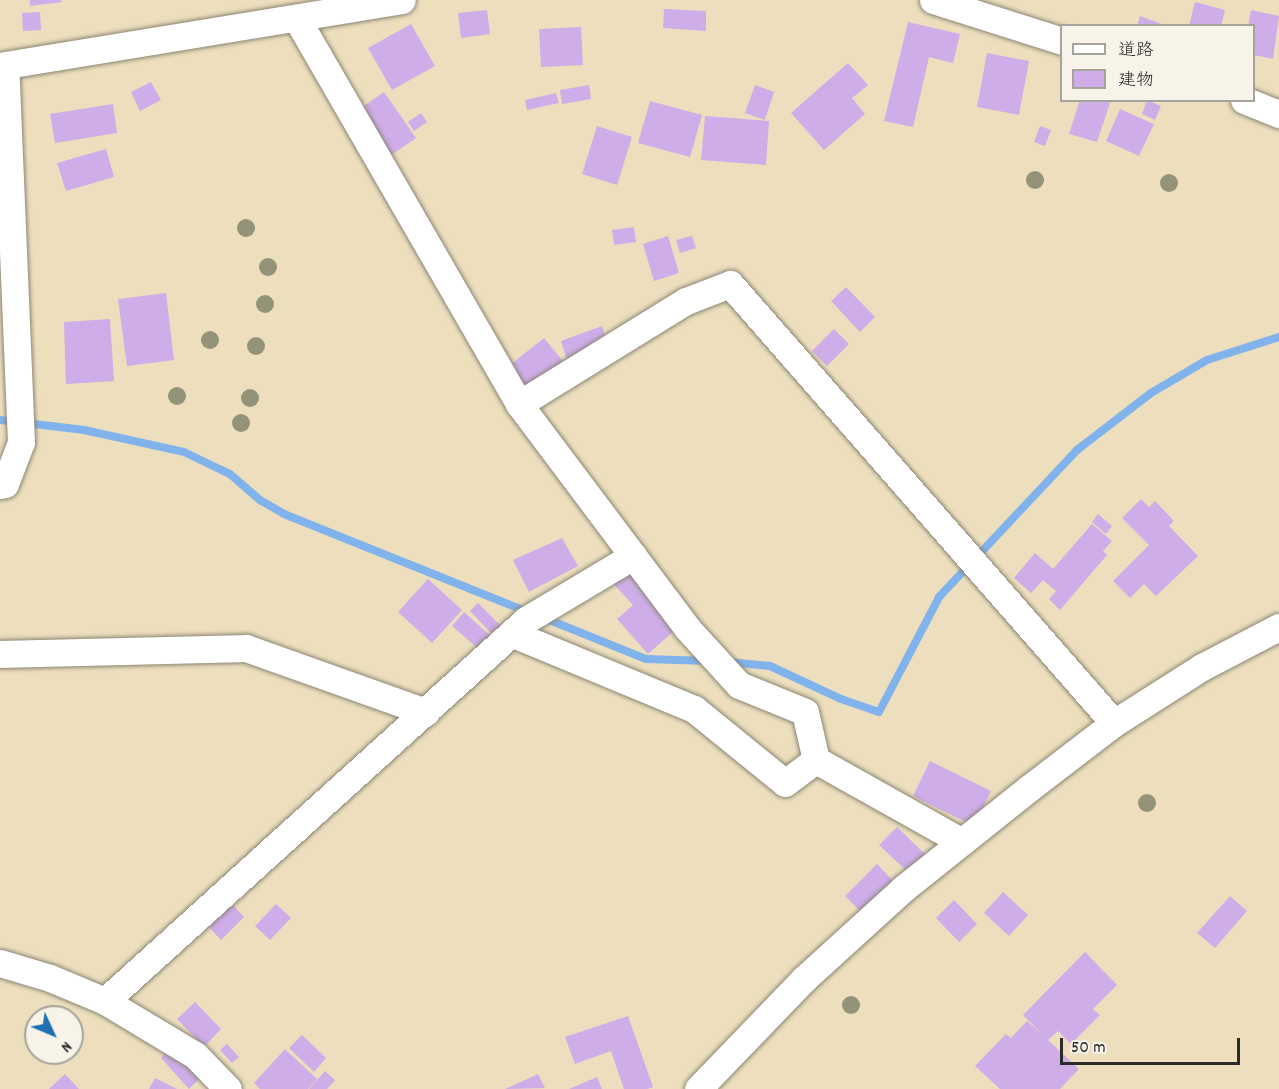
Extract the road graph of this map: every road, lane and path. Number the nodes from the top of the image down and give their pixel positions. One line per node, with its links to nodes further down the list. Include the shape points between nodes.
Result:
1 (402, 0): 3 (street)
2 (933, 0): 4 (street)
3 (297, 19): 5 (street); 8 (street)
4 (1060, 40)
5 (2, 66): 9 (street, via 21,439 5,484)
6 (1249, 102): 7 (street)
7 (1279, 114)
8 (519, 404): 10 (street); 15 (street, via 686,302 730,284)
9 (0, 485)
10 (633, 556): 11 (street); 16 (street, via 699,642 739,685 805,712)
11 (519, 627): 14 (street); 16 (street, via 694,709 785,783)
12 (1279, 627): 15 (street, via 1202,667)
13 (0, 654): 14 (street, via 246,648)
14 (426, 712): 19 (street)
15 (1114, 723): 17 (street)
16 (816, 760): 17 (street)
17 (962, 842): 21 (street, via 804,979)
18 (0, 963): 19 (street)
19 (105, 1001): 20 (street, via 195,1055)
20 (228, 1089)
21 (698, 1089)

